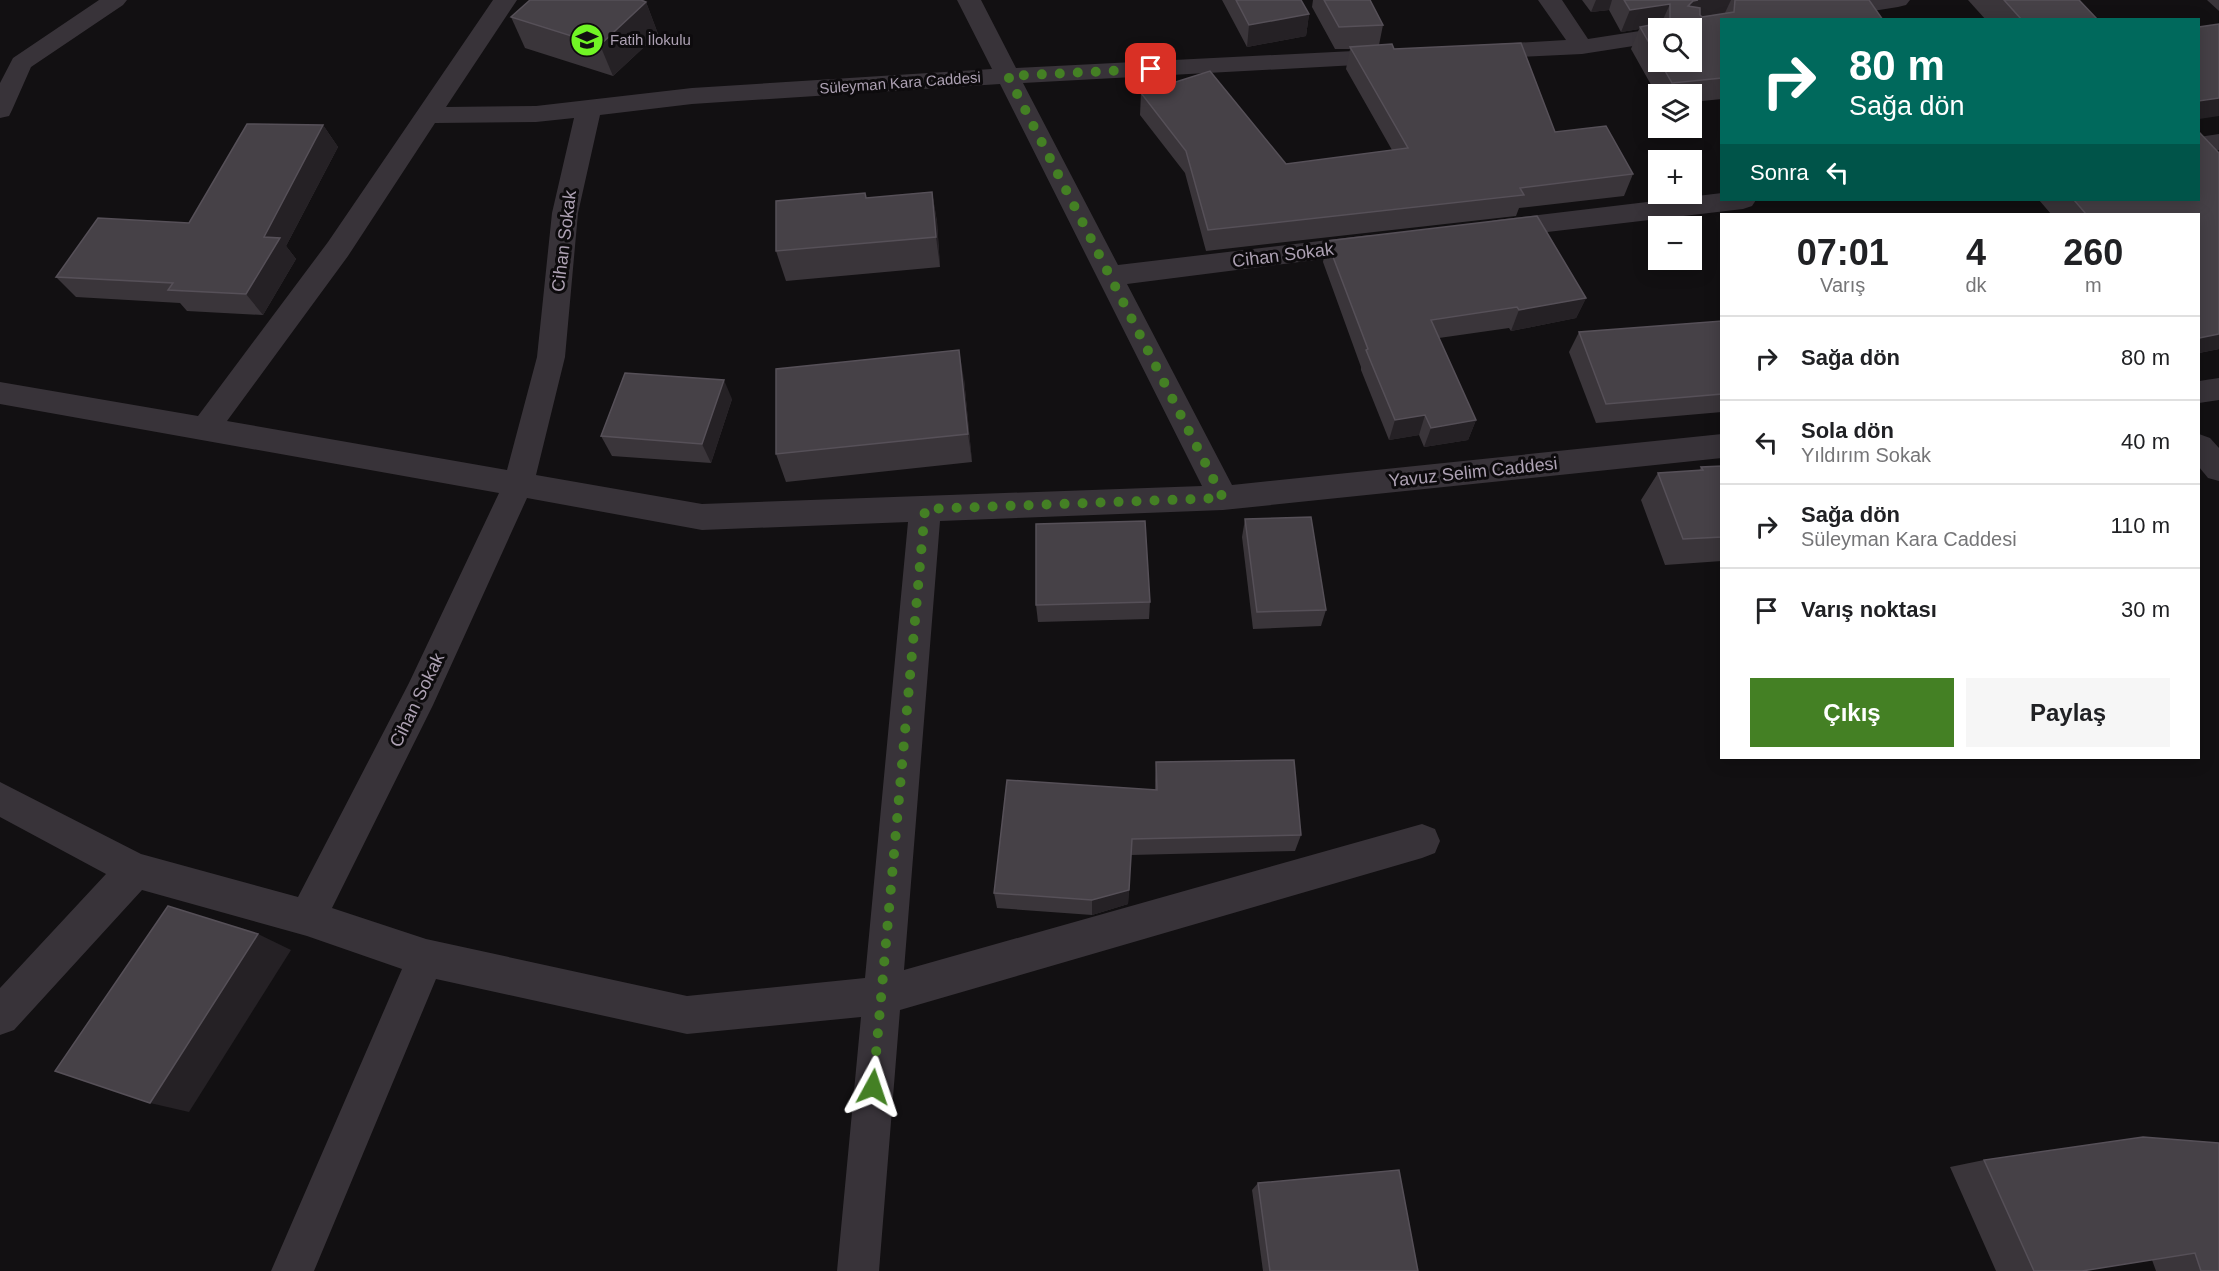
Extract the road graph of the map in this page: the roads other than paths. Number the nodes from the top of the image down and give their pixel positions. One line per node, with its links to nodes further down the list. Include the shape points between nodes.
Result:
1 (115, 0): 13 (street, via 21,63)
2 (505, 0): 14 (street)
3 (969, 0): 11 (street)
4 (1550, 0): 8 (street)
5 (1898, 0): 6 (street)
6 (1779, 18)
7 (1648, 37): 8 (street)
8 (1582, 47): 9 (street)
9 (1450, 53)
10 (1414, 55): 11 (street, Süleyman Kara Caddesi)
11 (1008, 76): 12 (street, Süleyman Kara Caddesi, via 692,96); 22 (street)
12 (589, 108): 14 (street, Süleyman Kara Caddesi, via 536,114); 30 (street, Cihan Sokak, via 565,213 551,357)
13 (0, 110)
14 (428, 115): 26 (street, via 338,249)
15 (2219, 142): 16 (street)
16 (2200, 145)
17 (2200, 146): 18 (street)
18 (2219, 167)
19 (1735, 201): 20 (street)
20 (1473, 232)
21 (1391, 242): 22 (street, Cihan Sokak)
22 (1110, 276): 31 (street)
23 (2219, 389): 24 (street)
24 (2200, 392)
25 (0, 393): 26 (street, Yavuz Selim Caddesi)
26 (204, 430): 30 (street, Yavuz Selim Caddesi)
27 (1720, 446): 31 (street, Yavuz Selim Caddesi)
28 (2200, 447): 29 (street)
29 (2219, 469)
30 (518, 484): 32 (street, Yavuz Selim Caddesi, via 702,517); 36 (street, Cihan Sokak, via 422,694)
31 (1223, 498): 32 (street, Yavuz Selim Caddesi)
32 (925, 509): 38 (street)
33 (0, 799): 35 (street)
34 (1422, 841): 38 (street)
35 (135, 870): 36 (street); 39 (street)
36 (307, 918): 37 (street)
37 (426, 958): 38 (street, via 687,1015); 40 (street)
38 (881, 996): 41 (street)
39 (0, 1016)
40 (292, 1271)
41 (858, 1271)

